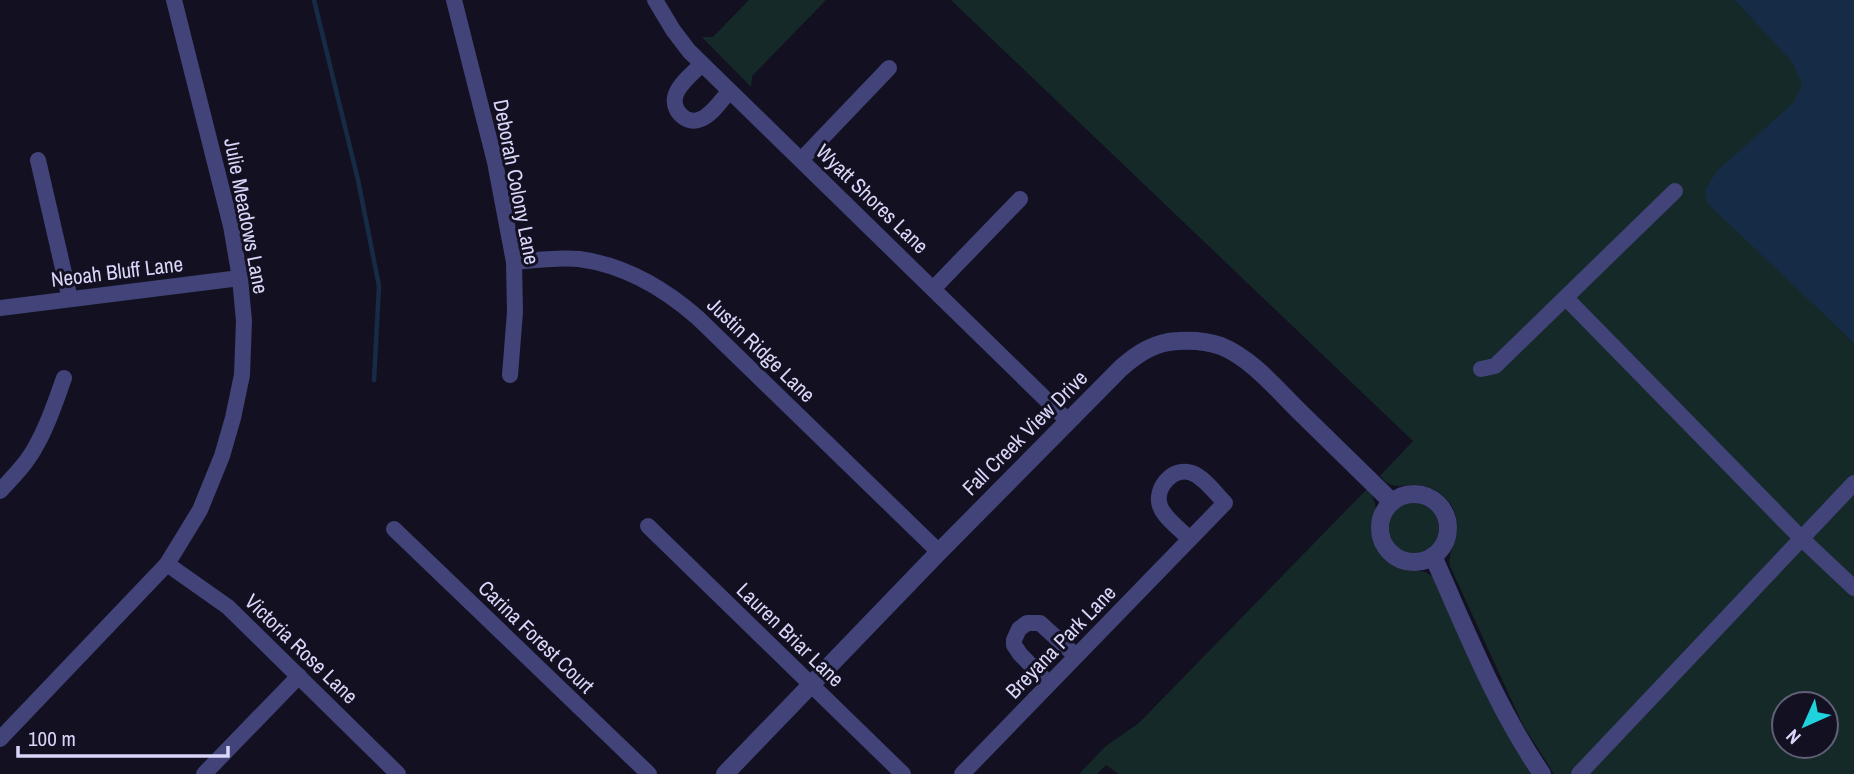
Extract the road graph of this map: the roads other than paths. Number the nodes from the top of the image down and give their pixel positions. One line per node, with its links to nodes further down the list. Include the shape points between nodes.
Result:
1 (174, 0): 12 (street, Julie Meadows Lane)
2 (454, 0): 11 (street, Deborah Colony Lane, via 495,162)
3 (654, 0): 4 (street, Wyatt Shores Lane)
4 (702, 64): 6 (street, Wyatt Shores Lane); 6 (street, via 676,94 678,113 687,120 701,120)
5 (889, 68): 8 (street)
6 (729, 92): 8 (street, Wyatt Shores Lane)
7 (38, 160): 15 (street)
8 (802, 160): 13 (street, Wyatt Shores Lane)
9 (1675, 191): 14 (street)
10 (1020, 199): 13 (street)
11 (514, 262): 18 (street, Deborah Colony Lane); 28 (street, Justin Ridge Lane, via 555,258 596,262 665,291)
12 (240, 278): 15 (street, Neoah Bluff Lane); 30 (street, Julie Meadows Lane, via 242,375 233,418 200,510)
13 (933, 289): 20 (street, Wyatt Shores Lane)
14 (1566, 298): 17 (street, via 1495,366); 27 (street)
15 (70, 299): 16 (street, Neoah Bluff Lane)
16 (0, 308)
17 (1480, 369)
18 (510, 375)
19 (64, 378): 22 (street, via 36,446)
20 (1068, 421): 23 (street, Fall Creek View Drive, via 1143,350 1171,341 1206,342 1246,362); 28 (street, Fall Creek View Drive)
21 (1854, 483): 27 (street)
22 (0, 491)
23 (1392, 502): 29 (street, via 1381,521 1384,543 1400,559 1411,562); 29 (street, via 1402,496 1423,495 1441,508 1448,528 1441,549)
24 (648, 526): 34 (street, Lauren Briar Lane)
25 (394, 530): 40 (street, Carina Forest Court)
26 (1190, 539): 32 (street, Breyana Park Lane)
27 (1802, 539): 31 (street); 37 (street)
28 (939, 552): 34 (street, Fall Creek View Drive)
29 (1433, 556): 44 (street, via 1499,700)
30 (167, 564): 33 (street, Victoria Rose Lane, via 228,607); 36 (street, Julie Meadows Lane)
31 (1854, 588)
32 (1076, 656): 35 (street, Breyana Park Lane); 35 (street, via 1040,623 1027,623 1019,629 1016,650)
33 (299, 676): 38 (street); 39 (street, Victoria Rose Lane)
34 (812, 684): 41 (street, Fall Creek View Drive); 42 (street, Lauren Briar Lane)
35 (1049, 684): 43 (street, Breyana Park Lane)
36 (0, 739)
37 (1590, 771)
38 (204, 774)
39 (398, 774)
40 (649, 774)
41 (725, 774)
42 (903, 774)
43 (962, 774)
44 (1542, 774)

